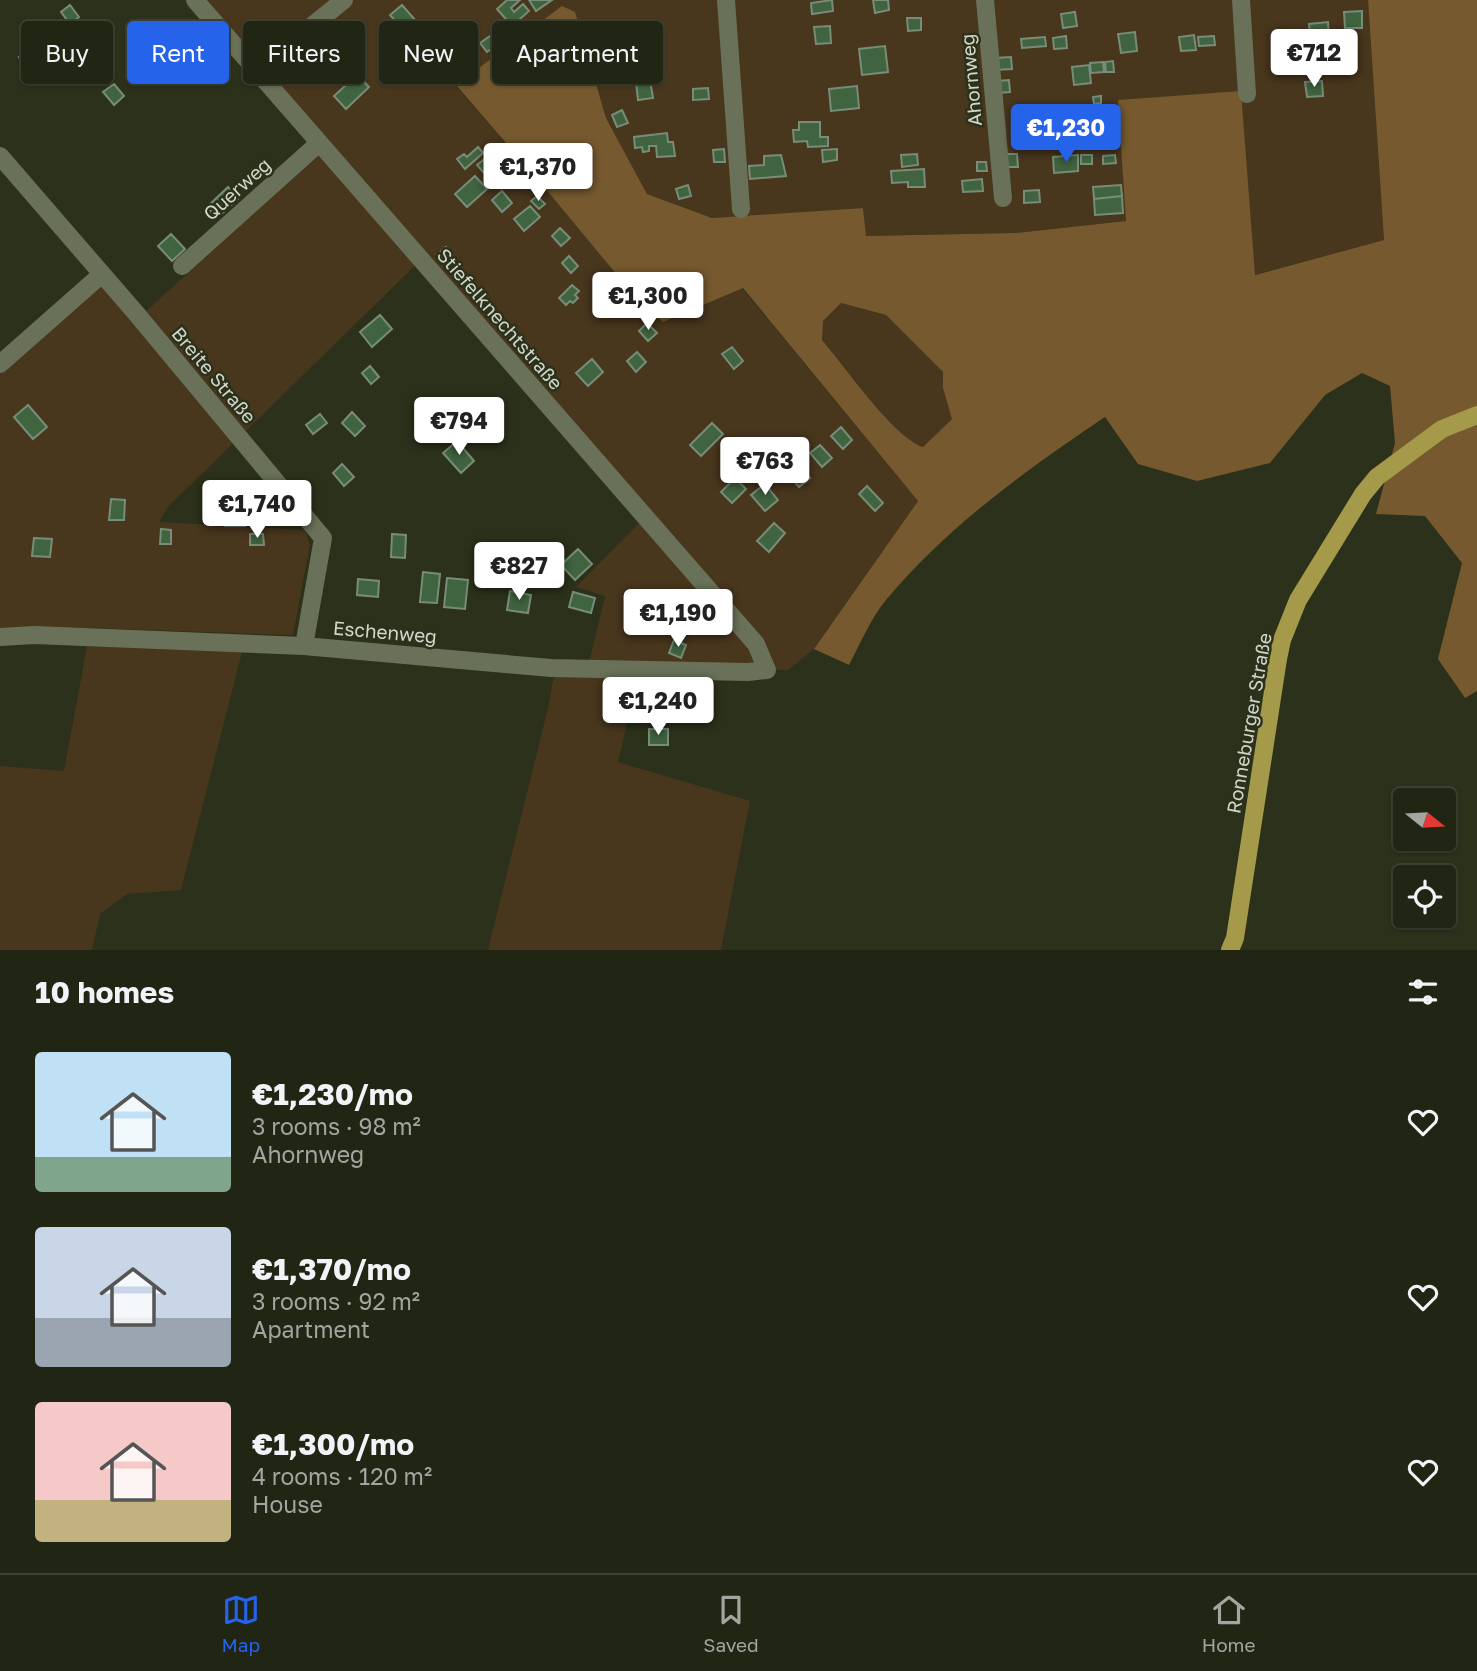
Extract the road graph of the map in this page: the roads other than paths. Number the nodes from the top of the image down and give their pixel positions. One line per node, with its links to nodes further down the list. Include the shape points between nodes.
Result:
1 (195, 0): 7 (street, Stiefelknechtstraße)
2 (344, 0): 6 (street)
3 (726, 0): 13 (street)
4 (985, 0): 12 (street, Ahornweg)
5 (1241, 0): 9 (street)
6 (318, 21)
7 (243, 56)
8 (267, 84): 10 (street, Stiefelknechtstraße)
9 (1247, 94)
10 (319, 143): 14 (street, Querweg); 20 (street, Stiefelknechtstraße, via 756,644)
11 (0, 156): 15 (street, Breite Straße)
12 (1003, 198)
13 (741, 209)
14 (183, 266)
15 (102, 274): 16 (street); 19 (street, Breite Straße, via 323,538)
16 (0, 364)
17 (1477, 415): 21 (main road, Ronneburger Straße, via 1442,429 1377,477 1298,600 1278,659)
18 (0, 637): 19 (street, Eschenweg)
19 (304, 646): 20 (street, Eschenweg, via 551,668)
20 (767, 670)
21 (1230, 950)

